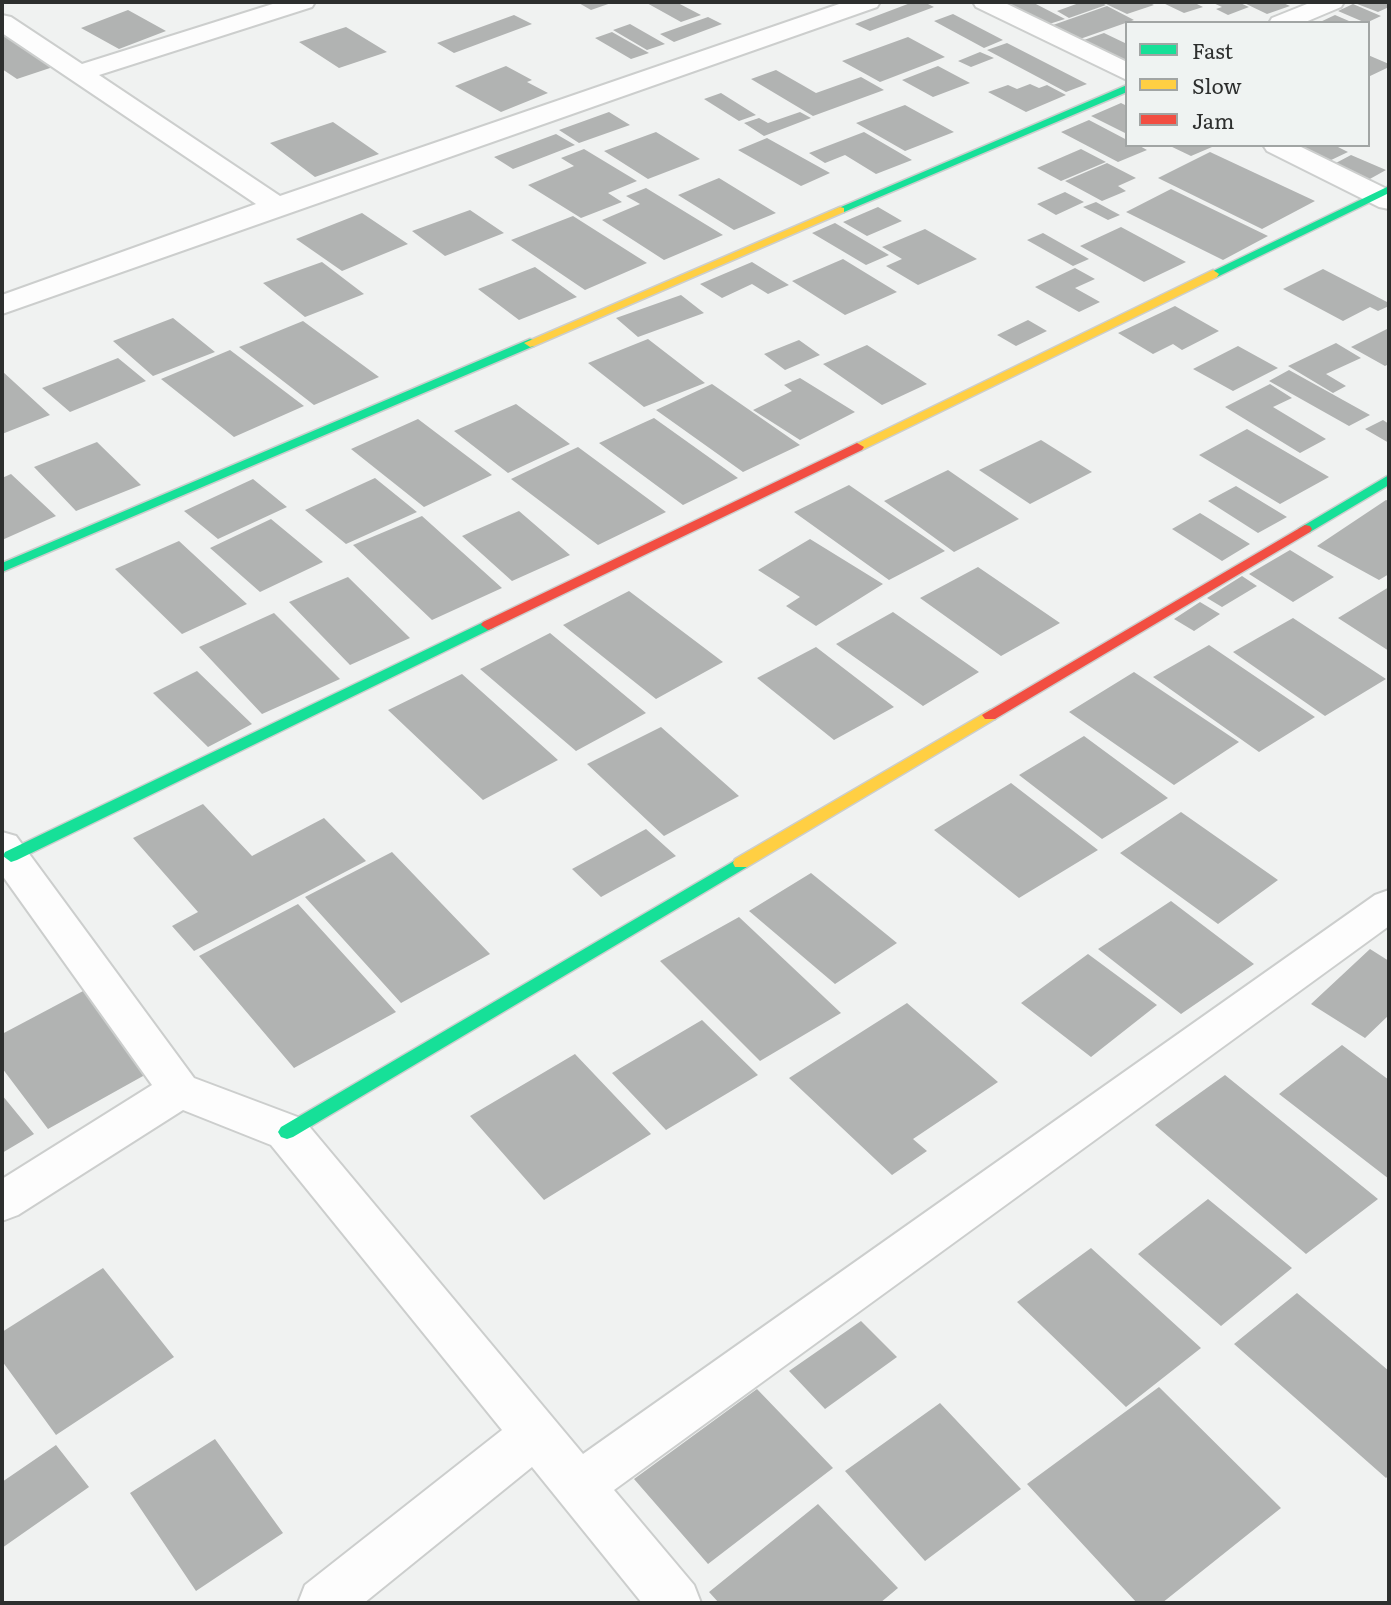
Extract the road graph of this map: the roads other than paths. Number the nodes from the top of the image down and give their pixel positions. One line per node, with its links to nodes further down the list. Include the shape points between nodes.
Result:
1 (303, 2): 8 (street)
2 (868, 2): 12 (street)
3 (985, 2): 7 (street)
4 (1332, 2): 5 (street)
5 (1286, 21)
6 (2, 22): 8 (street)
7 (1125, 71)
8 (81, 73): 12 (street)
9 (1125, 89): 15 (street)
10 (1280, 147): 11 (street)
11 (1385, 195): 16 (street)
12 (277, 206): 13 (street)
13 (2, 305)
14 (1389, 479): 19 (street)
15 (2, 568)
16 (6, 851): 18 (street)
17 (1389, 905): 22 (street)
18 (178, 1090): 19 (street); 20 (street)
19 (288, 1132): 21 (street)
20 (2, 1202)
21 (536, 1433): 22 (street); 23 (street)
22 (579, 1486): 24 (street)
23 (324, 1603)
24 (675, 1603)

